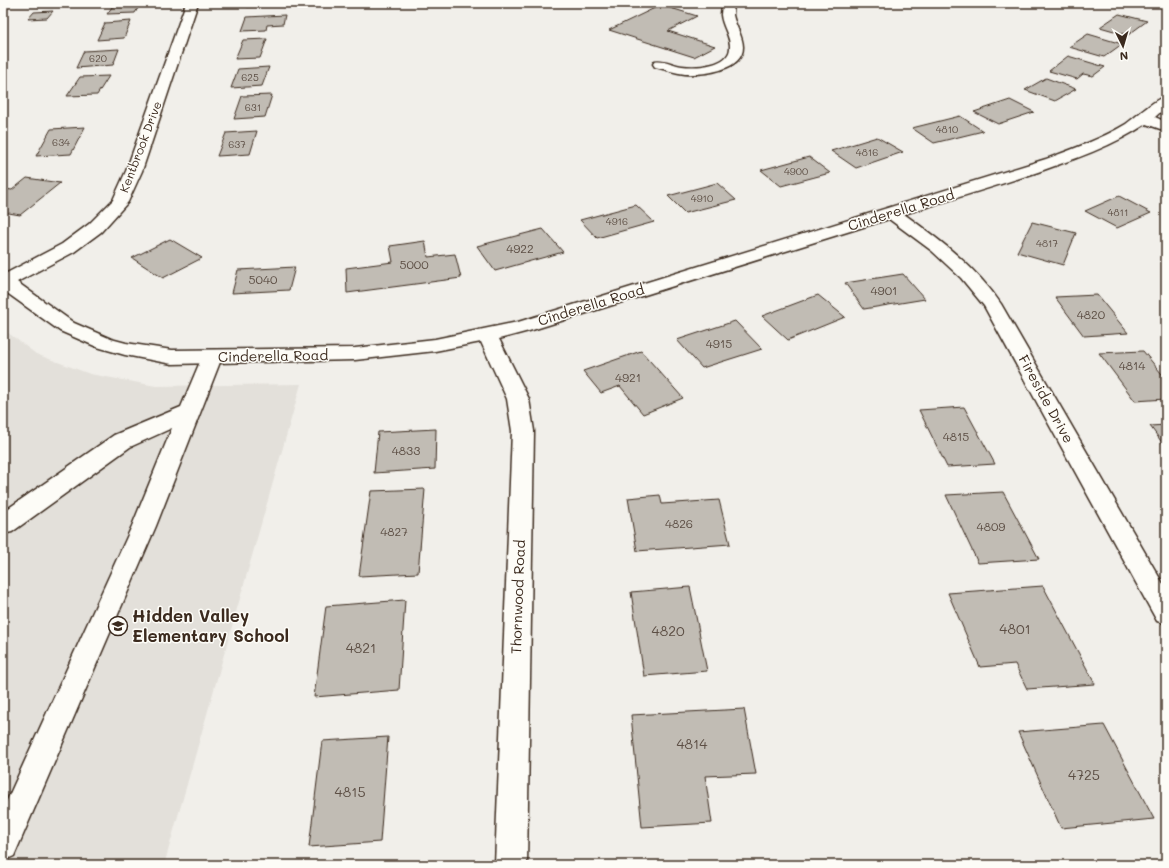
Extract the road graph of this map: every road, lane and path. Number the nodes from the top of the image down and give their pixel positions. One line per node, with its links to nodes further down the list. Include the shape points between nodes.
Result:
1 (192, 3): 8 (street, Kentbrook Drive, via 134,171 120,202 95,228 68,248)
2 (728, 3): 3 (street, via 727,15 738,51 734,57 721,66 699,70)
3 (660, 64)
4 (1166, 100): 5 (street, Cinderella Road)
5 (1145, 118): 6 (street); 7 (street, Cinderella Road, via 1090,148)
6 (1166, 127)
7 (892, 213): 9 (street, Cinderella Road, via 522,327); 13 (street, Fireside Drive, via 938,247 967,274 992,304)
8 (4, 282): 10 (street, Cinderella Road, via 68,327 104,343 172,357)
9 (487, 335): 10 (street, Cinderella Road, via 435,345 355,354); 15 (street, Thornwood Road, via 518,399 523,431)
10 (212, 357): 11 (street)
11 (189, 412): 12 (street, via 122,441); 14 (street, via 144,526)
12 (3, 525)
13 (1166, 613)
14 (3, 845)
15 (511, 865)

